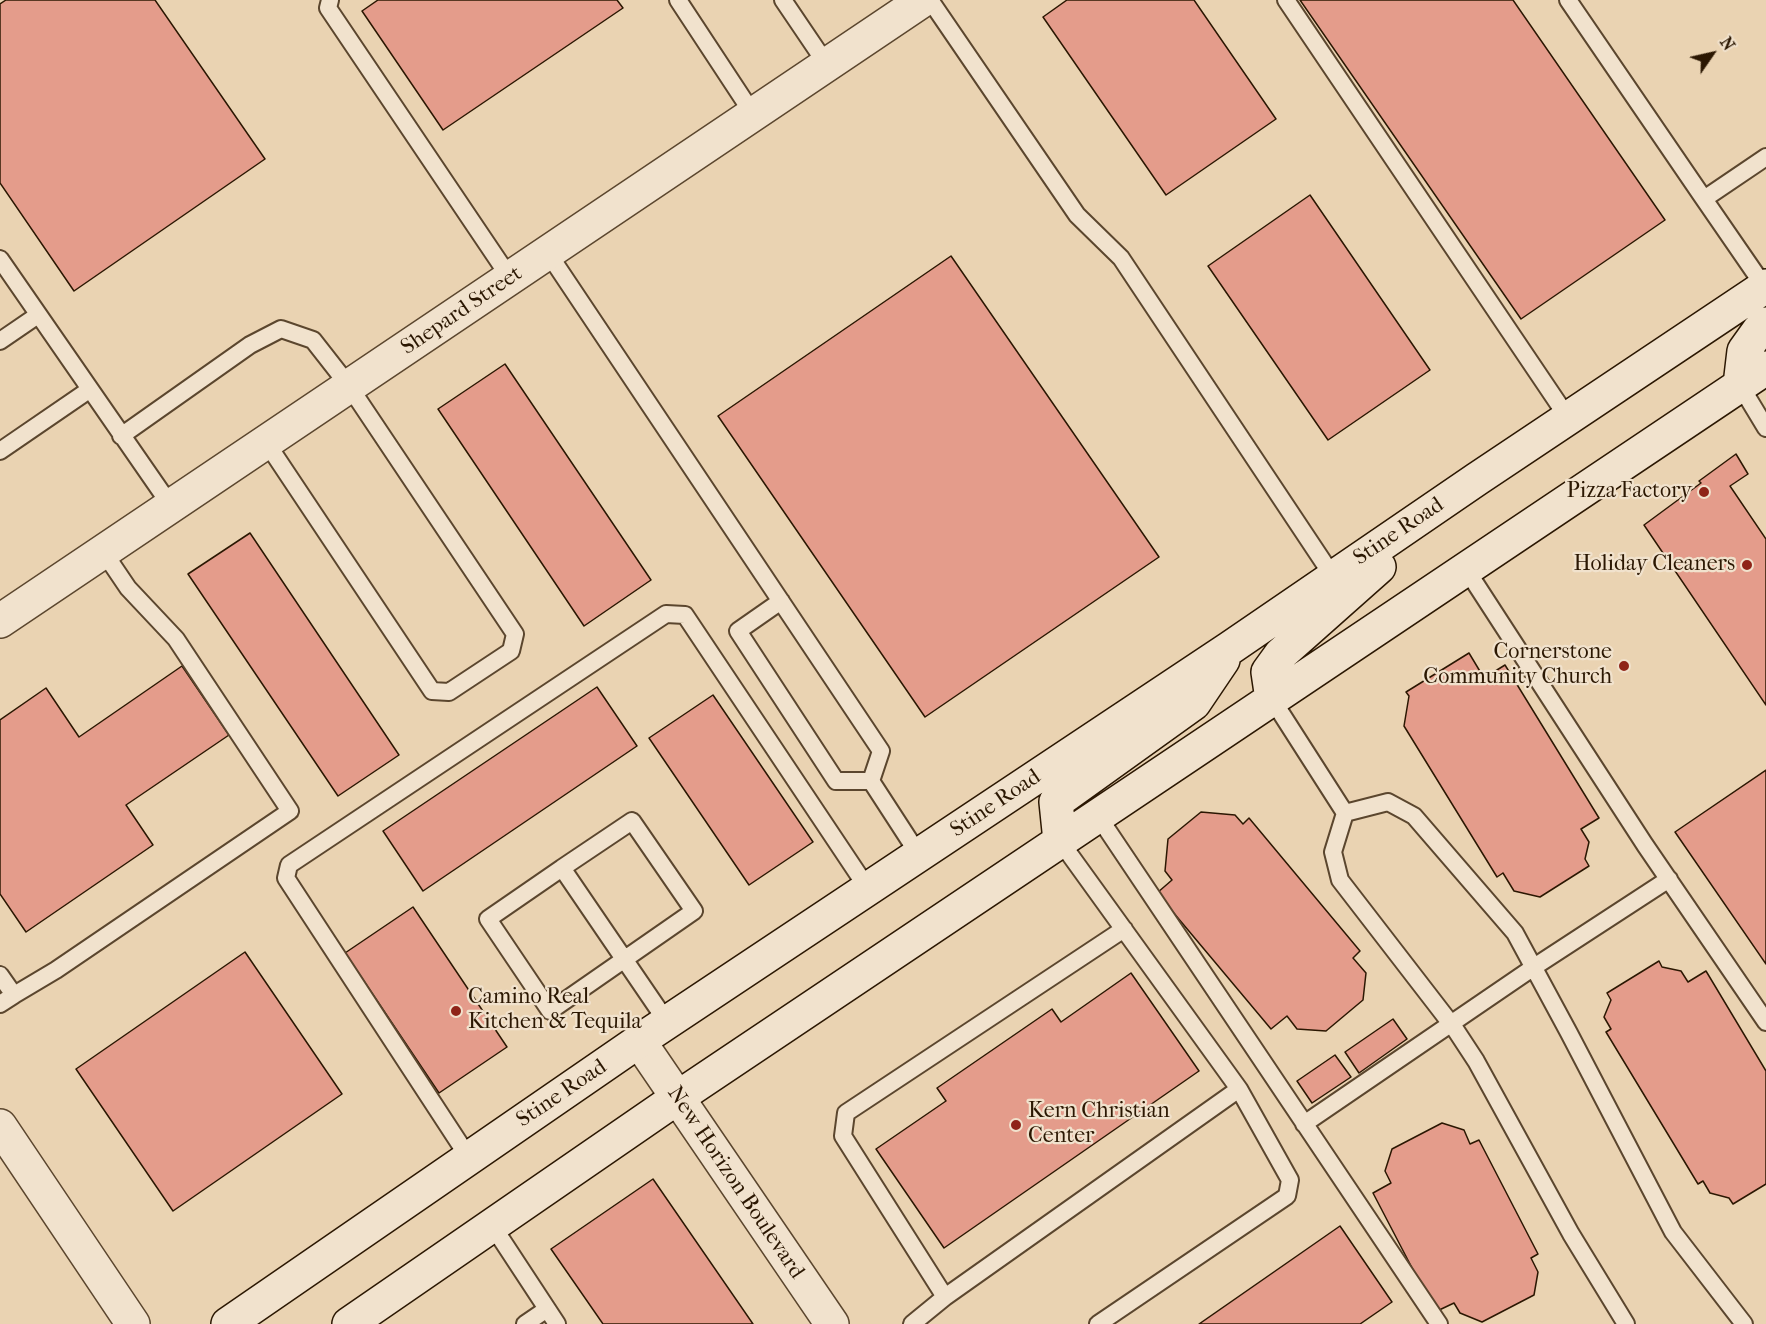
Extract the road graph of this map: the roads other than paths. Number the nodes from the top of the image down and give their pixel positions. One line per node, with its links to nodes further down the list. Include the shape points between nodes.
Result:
1 (330, 0): 14 (lane, via 328,8)
2 (678, 0): 9 (lane)
3 (783, 0): 8 (lane)
4 (923, 0): 8 (main road, Shepard Street)
5 (930, 0): 30 (lane, via 1077,215 1121,258)
6 (1286, 0): 22 (lane)
7 (1568, 0): 11 (lane)
8 (827, 65): 9 (main road, Shepard Street)
9 (753, 114): 12 (main road, Shepard Street)
10 (1766, 157): 11 (lane)
11 (1704, 199): 15 (lane)
12 (548, 253): 14 (main road, Shepard Street); 31 (lane)
13 (0, 260): 16 (lane)
14 (510, 278): 20 (main road, Shepard Street)
15 (1765, 287): 22 (main road, Stine Road)
16 (38, 315): 18 (lane); 21 (lane)
17 (1766, 324): 19 (main road, via 1744,351)
18 (0, 341)
19 (1753, 377): 23 (lane); 29 (main road)
20 (349, 386): 24 (lane, via 314,340 281,329 250,345); 25 (main road, Shepard Street); 25 (lane, via 514,634 511,651 449,692 432,690)
21 (89, 390): 24 (lane); 26 (lane)
22 (1568, 418): 30 (main road, Stine Road, via 1476,479)
23 (1766, 428)
24 (121, 436): 27 (lane)
25 (266, 442): 27 (main road, Shepard Street)
26 (0, 451)
27 (171, 506): 28 (main road, Shepard Street)
28 (103, 551): 32 (main road, Shepard Street); 47 (lane, via 128,588 176,639 290,811)
29 (1466, 569): 34 (main road); 41 (lane)
30 (1340, 587): 33 (main road, Stine Road); 34 (main road, via 1268,672)
31 (781, 601): 35 (lane, via 881,751); 35 (lane, via 738,631 836,781)
32 (0, 621)
33 (1230, 648): 38 (main road, via 1194,703 1056,802); 39 (main road, Stine Road)
34 (1272, 699): 36 (lane); 37 (main road)
35 (871, 781): 39 (lane)
36 (1345, 813): 45 (lane, via 1388,802 1414,816 1515,933); 50 (lane, via 1333,852 1340,880)
37 (1098, 816): 38 (main road); 54 (lane)
38 (1060, 841): 43 (lane); 53 (main road)
39 (919, 855): 42 (main road, Stine Road)
40 (561, 868): 44 (lane); 44 (lane, via 632,821 694,911); 44 (lane, via 488,919 543,1002 550,1011)
41 (1669, 879): 45 (lane); 49 (lane)
42 (868, 889): 48 (main road, Stine Road); 56 (lane, via 685,615 675,614 666,614 290,865 286,878)
43 (1124, 929): 52 (lane); 58 (lane, via 846,1113 843,1136)
44 (624, 960): 48 (lane)
45 (1534, 967): 50 (lane); 70 (lane, via 1672,1232)
46 (0, 975): 47 (lane)
47 (7, 1000)
48 (667, 1022): 51 (main road, Stine Road)
49 (1766, 1022)
50 (1450, 1024): 54 (lane); 69 (lane, via 1476,1061 1571,1234)
51 (639, 1041): 53 (main road, New Horizon Boulevard); 56 (main road, Stine Road)
52 (1239, 1089): 58 (lane); 67 (lane, via 1290,1180 1287,1196)
53 (677, 1098): 57 (main road); 65 (main road, New Horizon Boulevard)
54 (1304, 1124): 68 (lane)
55 (0, 1126): 60 (main road)
56 (468, 1158): 61 (main road, Stine Road)
57 (492, 1225): 59 (lane); 62 (main road)
58 (945, 1297): 66 (lane)
59 (548, 1309): 63 (lane); 64 (lane)
60 (133, 1324)
61 (228, 1324)
62 (348, 1324)
63 (525, 1324)
64 (557, 1324)
65 (832, 1324)
66 (912, 1324)
67 (1098, 1324)
68 (1439, 1324)
69 (1626, 1324)
70 (1744, 1324)

